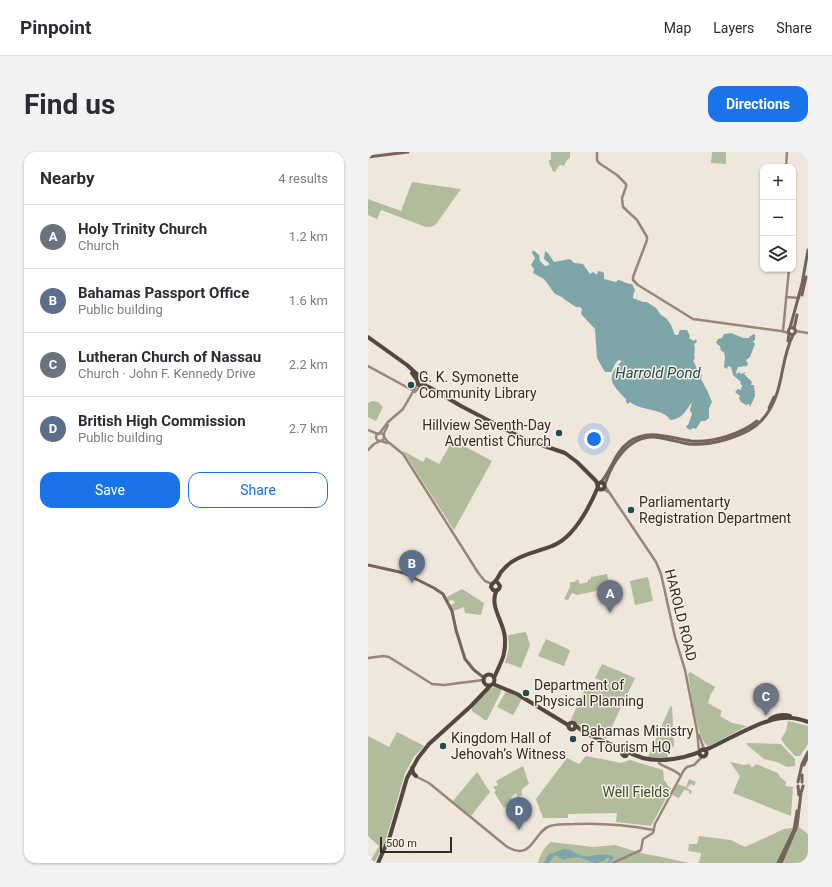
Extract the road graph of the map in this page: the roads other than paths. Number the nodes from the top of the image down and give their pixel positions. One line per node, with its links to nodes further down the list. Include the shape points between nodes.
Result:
1 (408, 152): 4 (main road)
2 (597, 152): 11 (street, via 599,163 626,184 622,199 624,207 637,220 647,237 633,277 638,286 693,319)
3 (787, 152): 5 (street)
4 (368, 157)
5 (786, 164)
6 (808, 250): 10 (main road)
7 (808, 265): 12 (main road)
8 (789, 272): 9 (street)
9 (786, 297): 10 (street); 11 (street)
10 (799, 298): 12 (main road)
11 (782, 331): 12 (street)
12 (792, 332): 13 (street); 26 (main road, via 774,398 756,423 738,433 704,441 656,434 638,437 628,442 620,451)
13 (808, 333)
14 (368, 337): 16 (highway); 16 (highway, via 410,368)
15 (368, 366): 17 (street)
16 (421, 382): 17 (street); 20 (street, via 404,411 388,425); 26 (highway, via 524,440 565,453)
17 (414, 391): 19 (street, via 403,409)
18 (368, 431): 19 (street); 21 (street)
19 (379, 434): 20 (street); 21 (street)
20 (384, 436): 22 (street); 25 (street)
21 (376, 438): 22 (street); 23 (street)
22 (381, 441): 23 (street); 25 (street)
23 (374, 444): 24 (street)
24 (368, 450)
25 (405, 457): 28 (street, via 479,576)
26 (601, 486): 28 (highway, via 569,538 555,547 517,560 503,573); 37 (street, HAROLD ROAD, via 610,494 656,562 661,574)
27 (368, 565): 31 (main road, via 404,573 443,594 452,611 465,659)
28 (495, 586): 30 (highway, via 495,606 505,637 505,650); 31 (highway, via 494,608 502,629 504,646 497,669)
29 (368, 658): 31 (street, via 387,656 434,684)
30 (500, 668): 31 (highway); 32 (highway, via 496,677)
31 (488, 680): 32 (highway); 33 (highway); 36 (highway)
32 (500, 684): 36 (highway)
33 (471, 706): 34 (highway); 34 (highway, via 471,712)
34 (465, 712): 43 (highway, via 429,744)
35 (808, 723): 40 (highway, via 775,720); 40 (highway, via 782,718 765,722)
36 (569, 724): 39 (highway, via 573,722 574,726)
37 (697, 731): 40 (street, HAROLD ROAD); 40 (street, HAROLD ROAD)
38 (808, 752): 47 (main road)
39 (625, 753): 40 (highway, via 656,761); 42 (highway, via 648,762)
40 (702, 753): 42 (highway, via 678,761); 46 (street, via 694,765 685,768)
41 (808, 756): 48 (main road, via 802,770)
42 (659, 763): 46 (street)
43 (412, 768): 44 (highway); 45 (highway)
44 (410, 773): 45 (street); 52 (highway, via 390,836)
45 (416, 776): 51 (street, via 430,783 507,847 514,850 528,849 543,830 554,825 598,823)
46 (681, 776): 51 (street)
47 (798, 782): 48 (main road); 49 (main road)
48 (802, 782): 50 (main road)
49 (798, 786): 50 (main road); 54 (main road, via 796,824)
50 (803, 786): 54 (main road, via 797,826)
51 (654, 830): 53 (street, via 652,835 644,839 640,851)
52 (378, 863)
53 (613, 863)
54 (780, 863)

